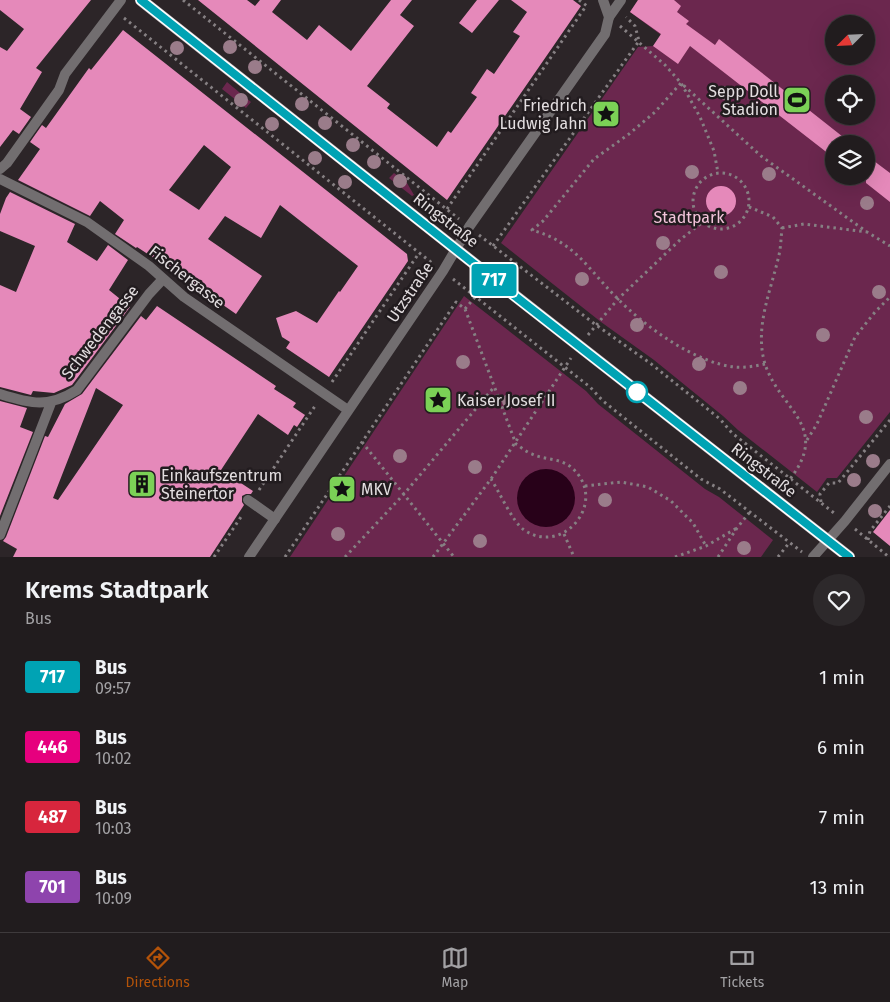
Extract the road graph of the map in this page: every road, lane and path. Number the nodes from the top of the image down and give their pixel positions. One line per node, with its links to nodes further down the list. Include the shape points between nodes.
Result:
1 (122, 0): 13 (street, via 65,74 59,90)
2 (142, 0): 21 (main road, Ringstraße)
3 (183, 0): 4 (path, via 447,209 586,6)
4 (579, 0)
5 (603, 0): 8 (street)
6 (621, 0): 8 (street, Utzstraße)
7 (623, 14): 11 (path, via 635,26)
8 (609, 17): 21 (street, Utzstraße, via 605,34)
9 (130, 22): 29 (path, via 419,253)
10 (632, 36): 11 (path)
11 (638, 41): 12 (path); 26 (path, via 493,246)
12 (681, 82): 14 (path, via 714,151); 19 (path, via 761,156); 24 (path, via 655,112 594,159 544,221 532,230 568,246)
13 (0, 169)
14 (718, 173): 16 (path, via 729,174 742,183 749,197); 17 (path, via 700,183 695,192 693,203)
15 (0, 179): 22 (street, Fischergasse, via 87,222)
16 (748, 207): 17 (path, via 736,225 725,229); 18 (path, via 773,217)
17 (703, 222): 24 (path)
18 (782, 228): 19 (path, via 804,224); 27 (path, via 780,253 761,326)
19 (867, 232): 20 (path)
20 (890, 246)
21 (456, 249): 34 (street, Utzstraße); 51 (main road, Ringstraße)
22 (163, 279): 32 (street, Schwedengasse, via 148,294 77,390); 34 (street, Fischergasse, via 184,297)
23 (890, 297): 36 (path, via 855,337)
24 (618, 299): 26 (path); 27 (path, via 660,334 709,360 734,367)
25 (466, 309): 28 (path, via 475,297); 30 (path); 37 (path, via 456,302)
26 (596, 325): 41 (path, via 650,363)
27 (765, 364): 36 (path, via 773,382 802,423)
28 (565, 368): 38 (path); 46 (path, via 693,473 720,489)
29 (332, 382)
30 (495, 386): 38 (path); 43 (path)
31 (0, 394): 32 (street, via 29,402)
32 (51, 402): 50 (street)
33 (316, 406): 44 (path)
34 (348, 410): 47 (street, Utzstraße)
35 (890, 420): 41 (path, via 838,483 829,483 820,494 821,502)
36 (807, 440): 41 (path, via 799,467)
37 (362, 442): 43 (path); 57 (path)
38 (516, 444): 40 (path); 42 (path, via 531,454 570,466)
39 (890, 464): 51 (street)
40 (491, 479): 49 (path, via 514,520 523,529 543,538); 52 (path)
41 (790, 479)
42 (584, 486): 49 (path, via 586,502 583,515 576,526); 54 (path, via 621,482 648,488 671,501 693,522)
43 (404, 494): 52 (path); 58 (path)
44 (249, 501): 47 (street); 55 (path)
45 (890, 506): 68 (path, via 870,531 868,540)
46 (749, 513): 48 (path); 53 (path)
47 (275, 518): 56 (street, Utzstraße)
48 (737, 528): 54 (path); 63 (path)
49 (564, 534): 61 (path)
50 (0, 535)
51 (828, 540): 66 (street); 67 (main road, Ringstraße)
52 (443, 543): 59 (path); 60 (path)
53 (789, 543): 64 (path); 65 (path)
54 (706, 546): 62 (path)
55 (214, 557)
56 (249, 557)
57 (284, 557)
58 (345, 557)
59 (433, 557)
60 (454, 557)
61 (574, 557)
62 (675, 557)
63 (718, 557)
64 (778, 557)
65 (808, 557)
66 (813, 557)
67 (849, 557)
68 (889, 557)

